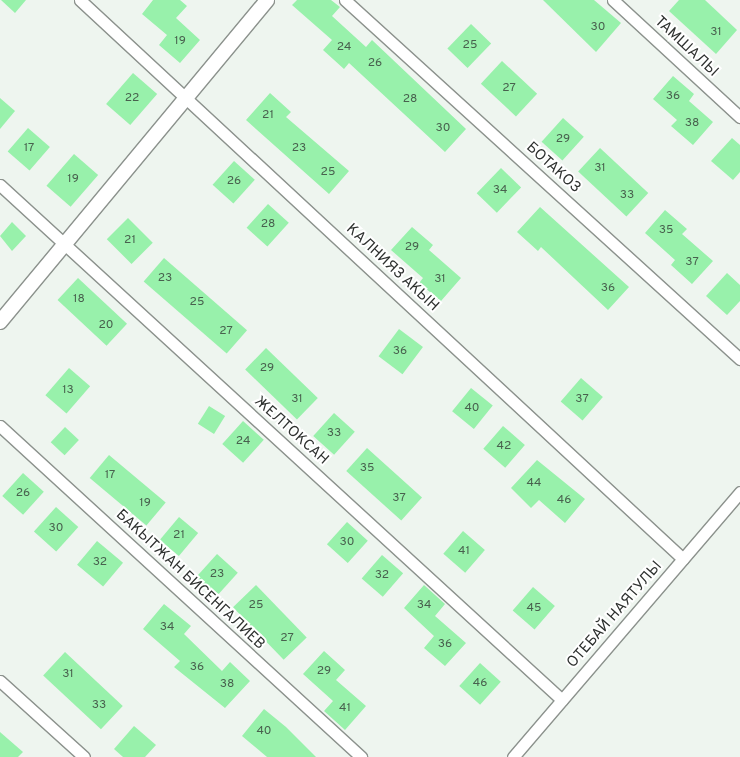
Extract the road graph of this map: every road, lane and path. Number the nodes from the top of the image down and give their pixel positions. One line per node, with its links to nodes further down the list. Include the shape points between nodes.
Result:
1 (80, 0): 5 (street, КАЛНИЯЗ АКЫН)
2 (267, 0): 5 (street)
3 (346, 0): 10 (street, БОТАКОЗ)
4 (613, 0): 6 (street, ТАМШАЛЫ)
5 (186, 98): 8 (street); 13 (street, КАЛНИЯЗ АКЫН)
6 (740, 117)
7 (0, 185): 8 (street, ЖЕЛТОКСАН)
8 (66, 245): 9 (street); 15 (street, ЖЕЛТОКСАН)
9 (0, 322)
10 (740, 359)
11 (0, 426): 17 (street, БАКЫТЖАН БИСЕНГАЛИЕВ)
12 (740, 492): 13 (street, ОТЕБАЙ НАЯТУЛЫ)
13 (683, 558): 15 (street, ОТЕБАЙ НАЯТУЛЫ)
14 (0, 682): 16 (street)
15 (562, 700): 18 (street, ОТЕБАЙ НАЯТУЛЫ)
16 (84, 757)
17 (361, 757)
18 (513, 757)

